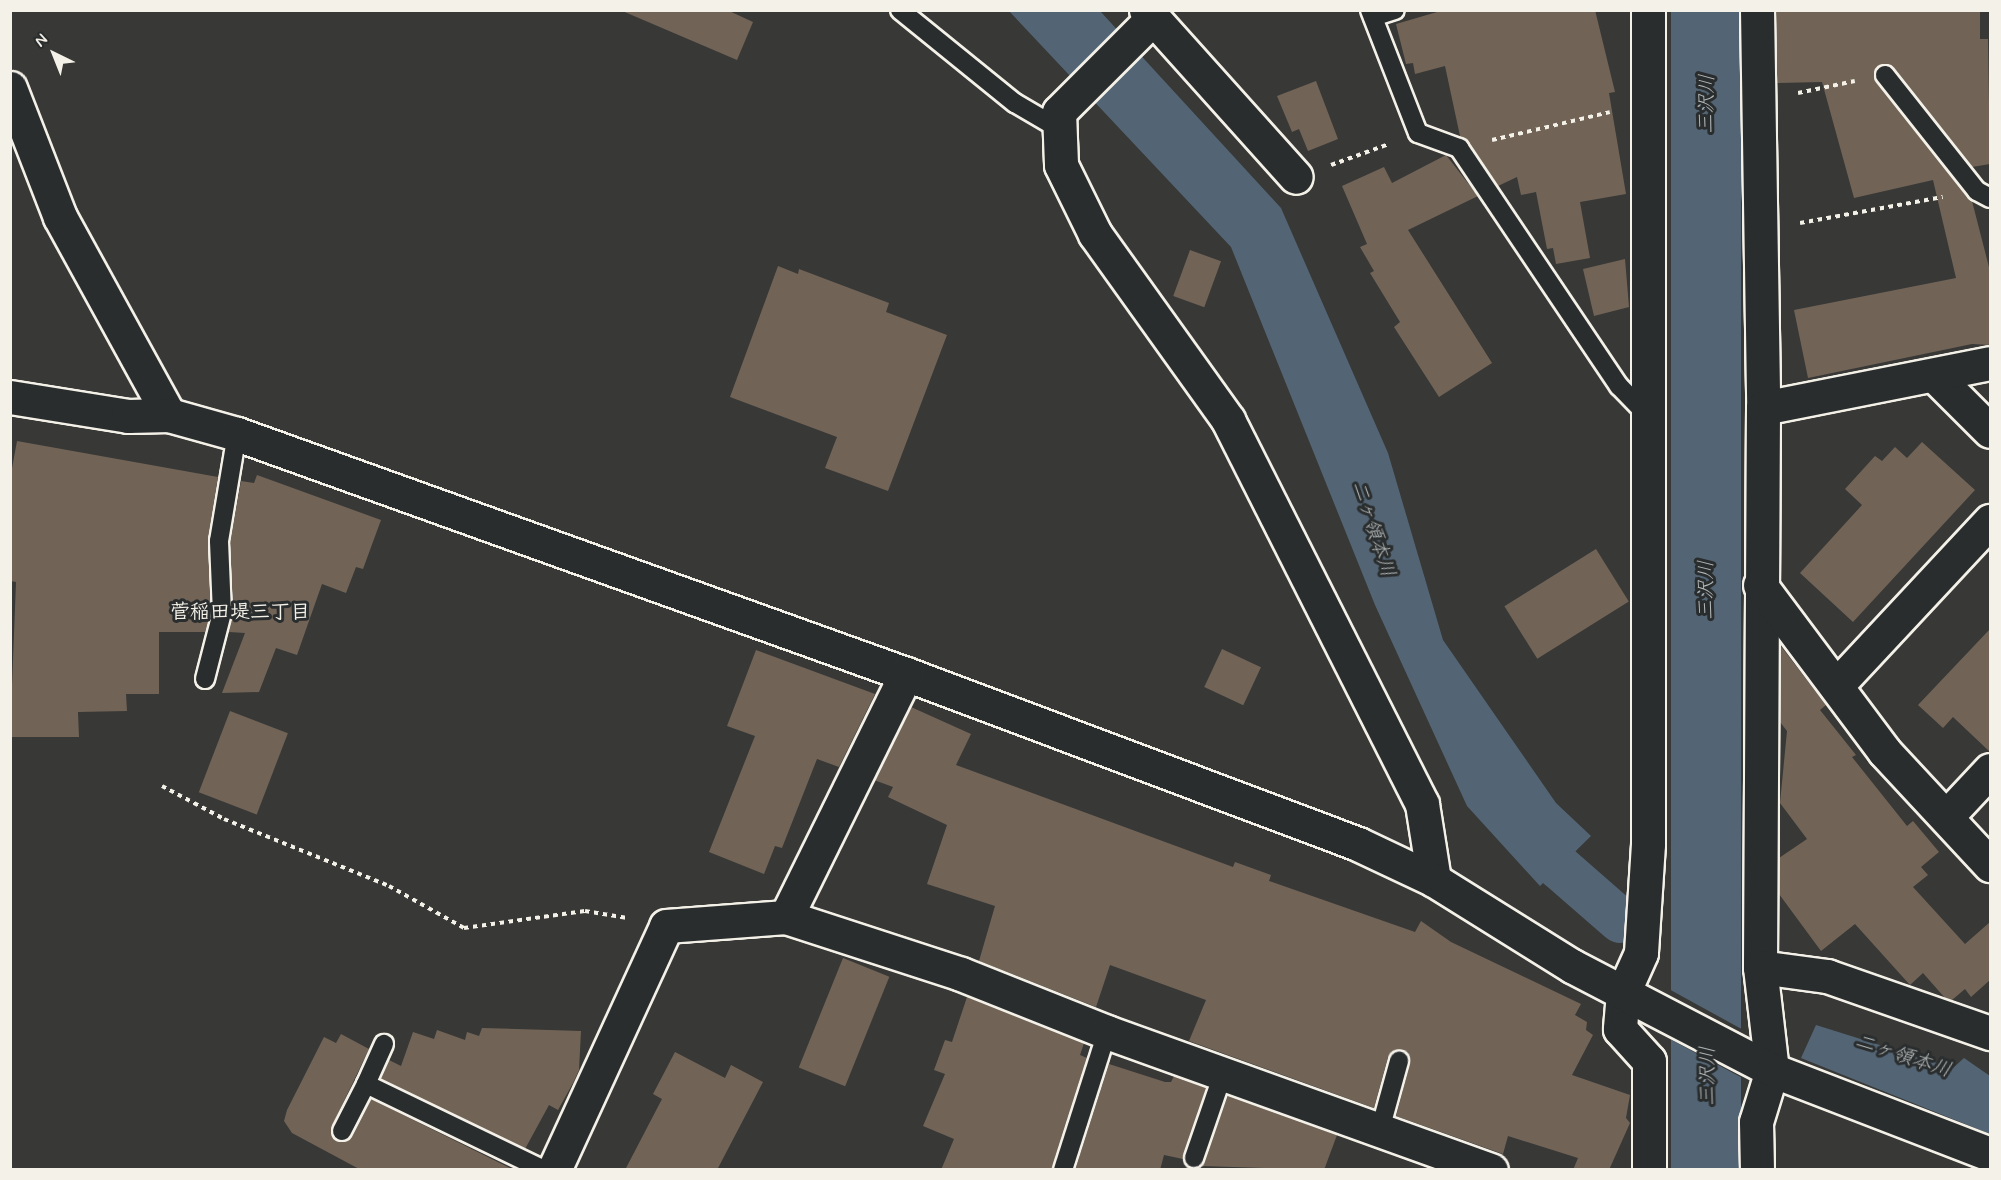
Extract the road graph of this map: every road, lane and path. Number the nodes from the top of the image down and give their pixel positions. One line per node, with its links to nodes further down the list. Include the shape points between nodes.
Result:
1 (900, 10): 11 (lane, via 1015,103)
2 (1395, 10): 5 (lane)
3 (1648, 10): 10 (street)
4 (1757, 10): 9 (street)
5 (1371, 14): 12 (lane)
6 (1149, 15): 11 (street); 14 (street)
7 (1886, 75): 9 (path); 15 (lane)
8 (10, 88): 21 (street, via 60,217)
9 (1756, 102): 16 (street)
10 (1649, 103): 13 (path); 22 (street)
11 (1058, 120): 34 (street, via 1061,165 1095,234 1228,420 1422,804)
12 (1418, 133): 13 (lane); 14 (path)
13 (1460, 148): 22 (lane, via 1619,386)
14 (1296, 177)
15 (1984, 194): 16 (path)
16 (1761, 230): 20 (street)
17 (1990, 363): 18 (street)
18 (1934, 375): 20 (street); 23 (street)
19 (10, 397): 21 (street, via 128,416)
20 (1763, 408): 26 (street)
21 (169, 415): 24 (street)
22 (1649, 417): 38 (street, via 1648,844 1641,952)
23 (1990, 431)
24 (237, 434): 27 (street); 28 (lane, via 219,541 222,613)
25 (1990, 521): 29 (street)
26 (1760, 585): 29 (street); 37 (street)
27 (906, 674): 34 (street, via 1358,844); 35 (street)
28 (206, 679)
29 (1836, 686): 32 (street, via 1884,751)
30 (1990, 770): 32 (street)
31 (162, 786): 36 (path, via 224,819 389,886 464,928 585,911)
32 (1947, 816): 33 (street)
33 (1990, 865)
34 (1434, 880): 38 (street)
35 (786, 917): 36 (street); 39 (street, via 961,974)
36 (666, 926): 51 (street)
37 (1760, 967): 40 (street, via 1827,976); 43 (street)
38 (1623, 993): 43 (street); 54 (street, via 1620,1029 1649,1061)
39 (1107, 1032): 44 (street); 52 (lane)
40 (1990, 1033)
41 (384, 1044): 45 (lane)
42 (1399, 1061): 46 (lane)
43 (1763, 1064): 48 (street); 55 (street, via 1756,1122)
44 (1223, 1074): 46 (street); 49 (lane)
45 (366, 1084): 47 (lane); 50 (lane)
46 (1380, 1130): 53 (street)
47 (342, 1131)
48 (1990, 1154)
49 (1194, 1158)
50 (544, 1170)
51 (554, 1170)
52 (1063, 1170)
53 (1491, 1170)
54 (1649, 1170)
55 (1757, 1170)

